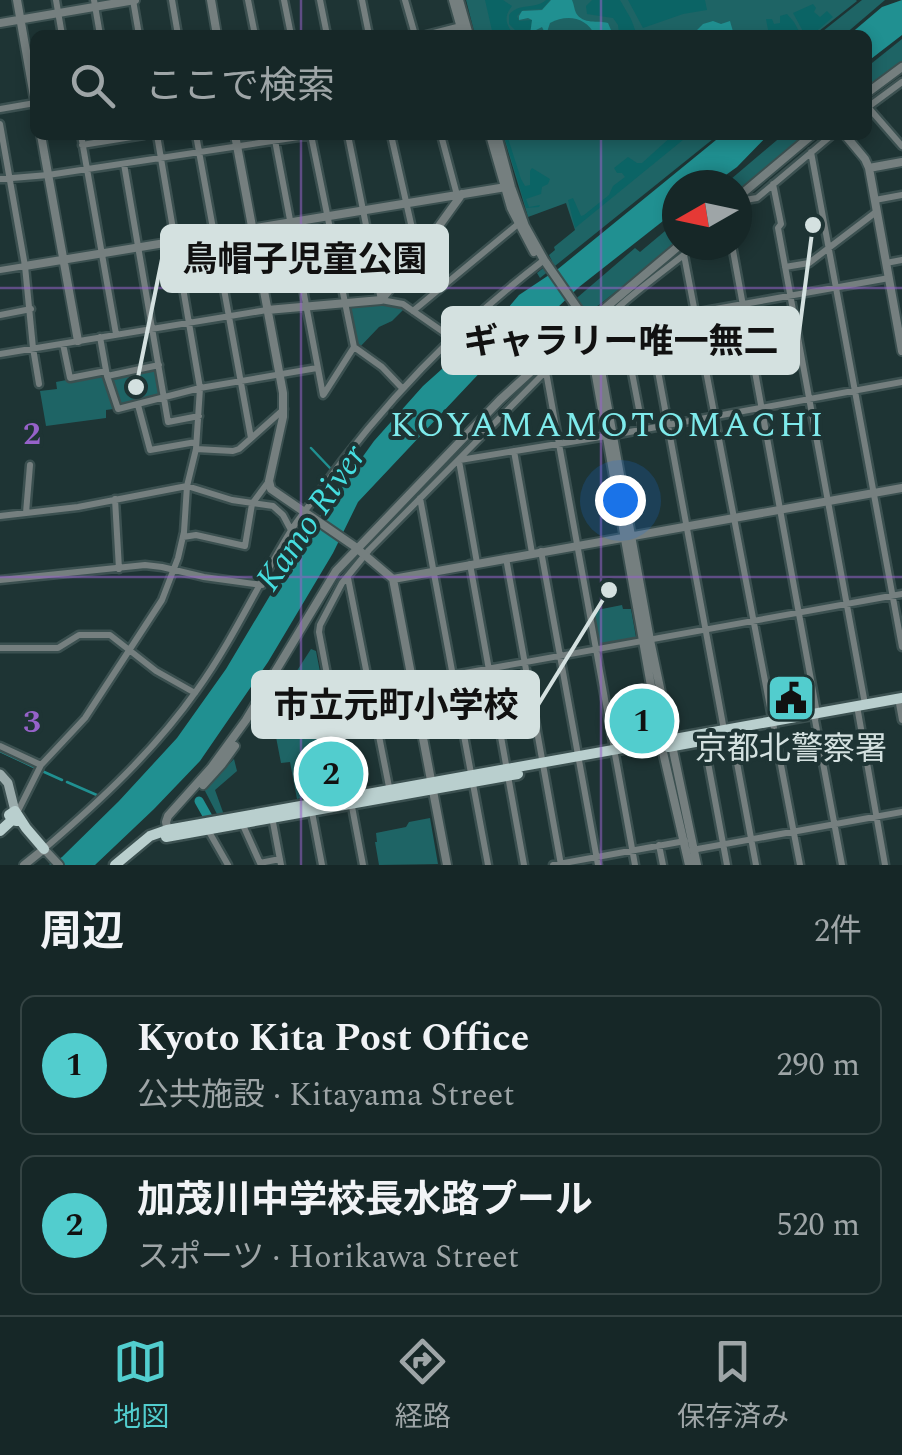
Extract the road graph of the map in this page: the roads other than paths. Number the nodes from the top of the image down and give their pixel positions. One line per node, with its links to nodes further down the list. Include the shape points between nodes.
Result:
1 (17, 0): 14 (street)
2 (56, 0): 13 (street)
3 (134, 0): 12 (street); 18 (street)
4 (172, 0): 19 (street)
5 (211, 0): 20 (street)
6 (248, 0): 21 (street)
7 (284, 0): 22 (street)
8 (320, 0): 23 (street)
9 (362, 0): 24 (street)
10 (405, 0): 25 (street)
11 (456, 0): 26 (street)
12 (94, 3): 13 (street); 17 (street)
13 (58, 13): 14 (street); 16 (street)
14 (20, 20): 15 (street); 28 (street)
15 (0, 23)
16 (61, 30)
17 (99, 30)
18 (138, 30)
19 (177, 30)
20 (216, 30)
21 (254, 30)
22 (290, 30)
23 (326, 30)
24 (369, 30)
25 (414, 30)
26 (465, 30)
27 (902, 68): 30 (street)
28 (30, 75)
29 (901, 85): 32 (street)
30 (872, 89)
31 (30, 103): 33 (street)
32 (872, 104)
33 (0, 109)
34 (872, 112): 53 (street)
35 (0, 124): 63 (street)
36 (42, 140): 62 (street)
37 (81, 140): 52 (street)
38 (113, 140): 52 (street)
39 (158, 140): 57 (street)
40 (197, 140): 55 (street)
41 (237, 140): 54 (street)
42 (266, 140): 54 (street)
43 (274, 140): 76 (street)
44 (312, 140): 75 (street)
45 (349, 140): 73 (street)
46 (391, 140): 72 (street)
47 (443, 140): 68 (street)
48 (495, 140): 67 (street)
49 (806, 140): 66 (street)
50 (826, 140): 56 (street)
51 (849, 140): 61 (street)
52 (82, 145): 60 (street)
53 (902, 146)
54 (238, 147): 55 (street); 78 (street)
55 (199, 151): 57 (street); 79 (street)
56 (812, 152): 65 (street); 82 (street)
57 (161, 158): 59 (street); 80 (street)
58 (902, 162): 61 (street)
59 (124, 164): 60 (street); 81 (street)
60 (86, 168): 62 (street); 83 (street)
61 (869, 168): 71 (street)
62 (48, 175): 63 (street); 86 (street)
63 (10, 178): 64 (street); 93 (street)
64 (0, 179)
65 (773, 184): 70 (street); 94 (street)
66 (752, 185)
67 (508, 187): 68 (street); 77 (street); 91 (street)
68 (460, 195): 72 (street); 84 (street)
69 (902, 195): 71 (street)
70 (752, 199)
71 (875, 200): 74 (street)
72 (407, 204): 73 (street); 84 (street)
73 (363, 211): 75 (street); 99 (street)
74 (876, 212): 82 (street); 92 (street)
75 (328, 216): 76 (street); 100 (street)
76 (290, 223): 78 (street); 103 (street)
77 (518, 224): 91 (street); 106 (street)
78 (252, 229): 79 (street); 105 (street)
79 (214, 235): 80 (street); 109 (street)
80 (176, 242): 81 (street); 111 (street)
81 (140, 247): 83 (street); 114 (street)
82 (829, 248): 94 (street, via 810,263); 97 (street)
83 (102, 254): 86 (street); 116 (street)
84 (418, 256): 99 (street)
85 (662, 259): 110 (street)
86 (64, 260): 93 (street); 119 (street)
87 (678, 260): 115 (street)
88 (685, 260): 107 (street)
89 (735, 260): 101 (street)
90 (902, 260): 92 (street)
91 (543, 263): 110 (street); 118 (street)
92 (886, 263): 96 (street)
93 (25, 266): 95 (street); 104 (street)
94 (785, 267): 98 (street)
95 (0, 270)
96 (888, 278): 97 (street); 102 (street)
97 (837, 288): 98 (street); 135 (street)
98 (790, 296): 101 (street); 137 (street)
99 (381, 300): 100 (street); 106 (street)
100 (344, 304): 103 (street); 121 (street)
101 (744, 304): 107 (street); 139 (street)
102 (898, 304): 123 (street)
103 (307, 307): 105 (street); 126 (street)
104 (30, 310): 108 (street); 122 (street)
105 (268, 310): 109 (street); 129 (street)
106 (413, 311): 118 (street)
107 (696, 313): 112 (street); 142 (street)
108 (0, 315)
109 (229, 316): 111 (street); 130 (street)
110 (583, 320): 115 (street); 170 (street)
111 (190, 322): 114 (street); 133 (street)
112 (649, 322): 113 (street); 143 (street)
113 (624, 326): 115 (street); 144 (street)
114 (154, 328): 116 (street); 125 (street)
115 (594, 333): 127 (street); 145 (street)
116 (116, 334): 117 (street)
117 (100, 337): 119 (street); 128 (street)
118 (452, 338): 134 (street)
119 (78, 341): 120 (street)
120 (63, 344): 122 (street); 128 (street, via 70,378)
121 (354, 347): 126 (street, via 323,396); 134 (street)
122 (33, 348): 124 (street); 132 (street)
123 (902, 351)
124 (0, 354)
125 (159, 365): 128 (street); 136 (street)
126 (317, 368): 129 (street)
127 (546, 371): 147 (street); 150 (street)
128 (106, 373): 138 (street, via 118,409)
129 (279, 374): 130 (street); 140 (street)
130 (242, 380): 133 (street); 146 (street)
131 (902, 382): 135 (street)
132 (40, 384)
133 (200, 388): 136 (street); 141 (street)
134 (402, 388): 161 (street)
135 (855, 390): 137 (street); 155 (street)
136 (163, 398): 138 (street); 141 (street, via 168,422)
137 (808, 399): 139 (street); 159 (street)
138 (138, 405): 148 (street, via 150,450)
139 (762, 408): 142 (street); 160 (street)
140 (284, 409): 146 (street); 152 (street)
141 (199, 416): 148 (street)
142 (716, 416): 143 (street); 164 (street)
143 (669, 425): 144 (street); 165 (street)
144 (642, 430): 145 (street)
145 (610, 436): 147 (street); 167 (street)
146 (251, 438): 148 (street, via 233,451)
147 (559, 444): 149 (street); 169 (street)
148 (196, 446): 153 (street)
149 (514, 451): 150 (street); 171 (street)
150 (458, 460): 156 (street); 173 (street)
151 (30, 465): 162 (street)
152 (268, 481): 158 (street); 161 (street)
153 (187, 486): 157 (street); 158 (street); 168 (street)
154 (902, 488): 155 (street)
155 (874, 493): 159 (street); 182 (street)
156 (420, 497): 170 (street); 176 (street)
157 (115, 499): 162 (street); 174 (street)
158 (252, 502): 166 (street, via 274,506); 168 (street, via 245,546)
159 (827, 502): 160 (street); 183 (street)
160 (780, 510): 164 (street); 184 (street)
161 (306, 512): 166 (street); 170 (street)
162 (26, 513): 163 (street)
163 (0, 516)
164 (734, 518): 165 (street); 185 (street)
165 (687, 526): 167 (street); 186 (street)
166 (291, 530): 180 (street)
167 (628, 536): 169 (street); 187 (street)
168 (183, 537): 175 (street)
169 (578, 545): 171 (street); 191 (street)
170 (359, 550): 177 (street); 178 (street); 228 (street, via 322,591 246,720 168,816)
171 (536, 552): 172 (street); 192 (street)
172 (506, 558): 173 (street); 193 (street)
173 (473, 564): 176 (street); 194 (street)
174 (119, 569): 175 (street); 179 (street)
175 (176, 570): 180 (street); 190 (street)
176 (434, 571): 178 (street); 195 (street)
177 (348, 577): 197 (street); 199 (street, via 319,632)
178 (393, 579): 196 (street)
179 (0, 580)
180 (262, 584): 198 (street)
181 (902, 594): 182 (street)
182 (893, 596): 183 (street); 188 (street)
183 (847, 605): 184 (street); 201 (street)
184 (799, 613): 185 (street); 202 (street)
185 (754, 622): 186 (street); 204 (street)
186 (706, 630): 187 (street); 205 (street)
187 (647, 640): 191 (street); 207 (street)
188 (902, 647)
189 (0, 648): 190 (street, via 58,648 79,635 97,634)
190 (129, 649): 198 (street); 211 (street, via 85,718)
191 (596, 650): 192 (street); 209 (street)
192 (560, 656): 193 (street); 210 (street)
193 (525, 662): 194 (street); 212 (street)
194 (489, 669): 195 (street); 213 (street)
195 (452, 676): 196 (street); 215 (street)
196 (413, 683): 197 (street); 216 (street)
197 (370, 690): 199 (street); 217 (street)
198 (195, 694): 234 (street, via 109,793)
199 (332, 697): 218 (street)
200 (900, 701): 201 (main road); 203 (street)
201 (860, 708): 202 (main road); 222 (street)
202 (816, 716): 204 (main road); 225 (street)
203 (902, 720)
204 (773, 724): 205 (main road); 229 (street)
205 (728, 733): 206 (main road); 207 (main road); 230 (street)
206 (704, 741): 207 (main road); 231 (street)
207 (666, 744): 209 (main road); 232 (street)
208 (0, 746): 211 (street)
209 (615, 753): 210 (main road); 235 (street)
210 (579, 759): 212 (main road); 236 (street)
211 (40, 765): 223 (street)
212 (544, 766): 213 (main road); 238 (street)
213 (507, 772): 215 (main road); 248 (street)
214 (0, 774): 223 (main road)
215 (472, 779): 216 (main road); 247 (street)
216 (432, 786): 217 (main road); 246 (street)
217 (390, 794): 218 (main road)
218 (351, 801): 219 (main road); 245 (street)
219 (311, 808): 221 (main road); 244 (street)
220 (902, 812): 222 (street)
221 (272, 815): 224 (main road); 237 (street)
222 (876, 816): 225 (street); 258 (street)
223 (16, 818): 226 (main road); 234 (main road)
224 (241, 821): 227 (main road); 228 (main road); 237 (street, via 260,863)
225 (834, 824): 229 (street); 257 (street)
226 (0, 830)
227 (208, 830): 228 (main road); 243 (street)
228 (169, 832): 241 (main road, via 150,836); 242 (main road)
229 (794, 832): 230 (street); 256 (street)
230 (752, 840): 231 (street); 255 (street)
231 (723, 844): 232 (street); 254 (street)
232 (689, 845): 233 (street); 252 (street); 253 (street)
233 (659, 846): 235 (street); 251 (street)
234 (45, 850): 239 (street); 240 (street)
235 (632, 850): 236 (street); 250 (street)
236 (597, 861): 238 (street)
237 (281, 862)
238 (561, 864): 249 (street)
239 (24, 865)
240 (60, 865)
241 (116, 865)
242 (124, 865)
243 (228, 865)
244 (322, 865)
245 (363, 865)
246 (447, 865)
247 (488, 865)
248 (524, 865)
249 (553, 865)
250 (635, 865)
251 (663, 865)
252 (690, 865)
253 (697, 865)
254 (726, 865)
255 (756, 865)
256 (800, 865)
257 (842, 865)
258 (885, 865)

